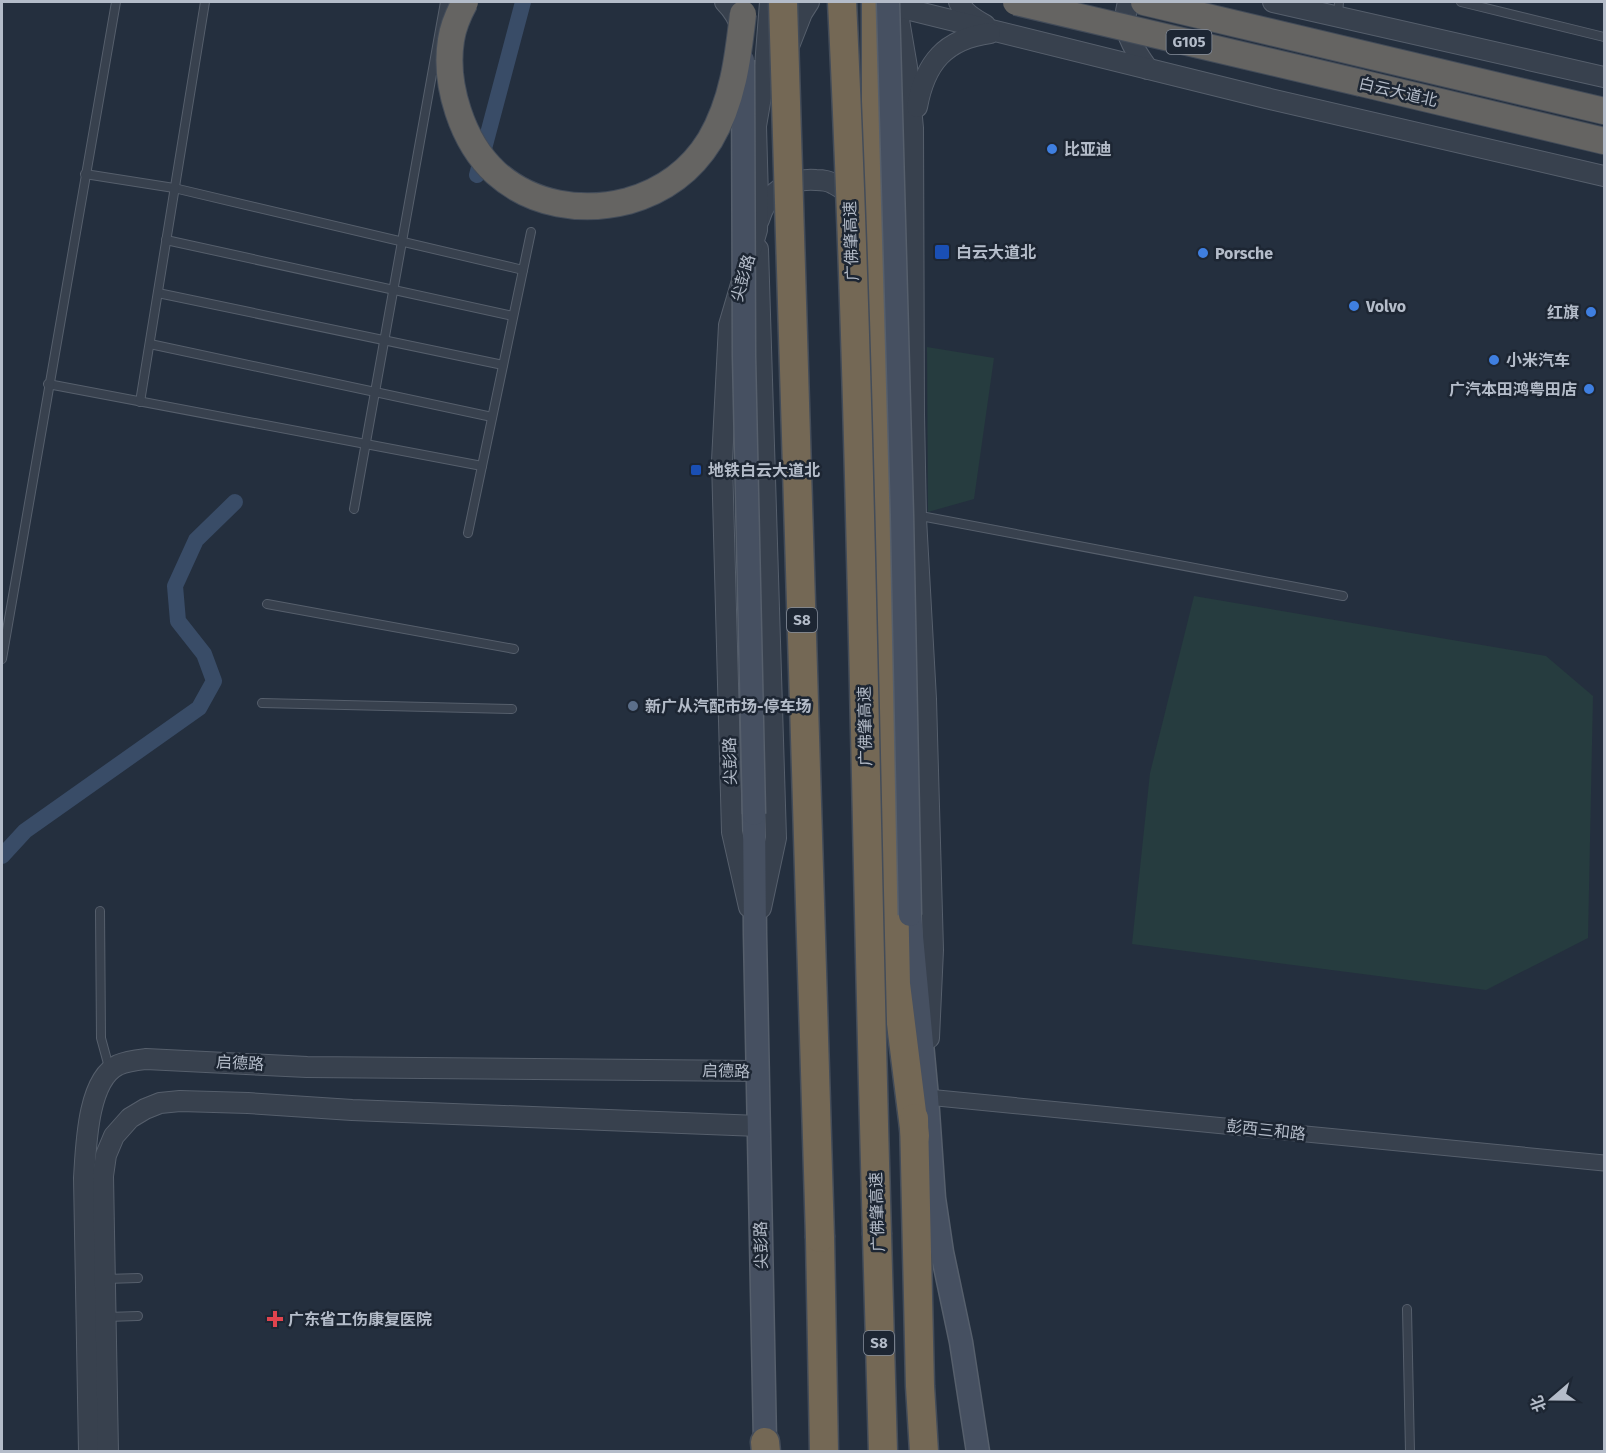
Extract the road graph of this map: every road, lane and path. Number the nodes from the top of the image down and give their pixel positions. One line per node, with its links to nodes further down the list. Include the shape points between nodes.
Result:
1 (116, 2): 28 (lane)
2 (205, 2): 30 (lane)
3 (445, 2): 34 (lane)
4 (465, 2): 18 (highway, bridge, via 451,40 450,73 455,103 469,137 488,164 508,181 545,200 582,207 610,205 649,194 682,174 700,155 735,80)
5 (770, 2): 25 (street, 尖彭路)
6 (783, 2): 75 (highway, S8, bridge)
7 (809, 2): 25 (street)
8 (842, 2): 76 (highway, 广佛肇高速 / S8, bridge, via 856,376)
9 (876, 2): 20 (street); 35 (highway)
10 (888, 2): 59 (main road, bridge)
11 (896, 2): 26 (street, via 908,67)
12 (959, 2): 20 (street, via 972,18)
13 (1016, 2): 27 (highway, 白云大道北 / G105, bridge)
14 (1128, 2): 22 (street, via 1127,30)
15 (1144, 2): 24 (highway, 白云大道北 / G105)
16 (1273, 2): 19 (street)
17 (1461, 2): 21 (lane)
18 (737, 6): 25 (street, via 733,10 746,51); 60 (main road, bridge)
19 (1339, 9): 23 (street)
20 (998, 32): 22 (street); 26 (street, via 961,40 935,59 921,88)
21 (1605, 37)
22 (1148, 69): 29 (street)
23 (1605, 77)
24 (1605, 111)
25 (756, 126): 31 (street, 尖彭路)
26 (913, 128): 50 (street)
27 (1605, 141)
28 (85, 174): 30 (lane); 43 (lane)
29 (1605, 176)
30 (174, 188): 33 (lane); 34 (lane)
31 (757, 230): 35 (street, via 765,204 781,187 797,181 832,182 856,201 868,225); 60 (street, via 776,838); 60 (street, 尖彭路, via 729,325 722,461 732,832)
32 (531, 232): 36 (lane)
33 (166, 240): 37 (lane); 38 (lane)
34 (402, 242): 36 (lane); 37 (lane)
35 (878, 261): 65 (highway, via 896,984)
36 (523, 270): 39 (lane)
37 (393, 290): 39 (lane); 40 (lane)
38 (158, 293): 40 (lane); 41 (lane)
39 (513, 316): 42 (lane)
40 (384, 340): 42 (lane); 44 (lane)
41 (150, 344): 44 (lane); 45 (lane)
42 (503, 365): 46 (lane)
43 (48, 384): 45 (lane); 55 (lane)
44 (375, 392): 46 (lane); 47 (lane)
45 (140, 402): 47 (lane)
46 (492, 417): 48 (lane)
47 (366, 444): 48 (lane); 49 (lane)
48 (482, 466): 51 (lane)
49 (354, 509)
50 (916, 518): 52 (lane); 63 (street, via 933,950)
51 (468, 533)
52 (1342, 596)
53 (267, 604): 54 (lane)
54 (514, 649)
55 (2, 659)
56 (262, 703): 57 (lane)
57 (512, 710)
58 (100, 911): 62 (lane, via 101,1038)
59 (910, 915): 63 (main road); 65 (highway)
60 (755, 934): 61 (main road, 尖彭路)
61 (758, 1071): 62 (street, 启德路, via 328,1067 146,1059 116,1066); 64 (main road, 尖彭路)
62 (111, 1072): 73 (street, via 98,1089 91,1113 84,1178)
63 (927, 1097): 66 (street, 彭西三和路); 78 (main road, via 937,1224)
64 (759, 1126): 68 (street, via 196,1101 160,1103 130,1118 114,1136 106,1155); 72 (main road, 尖彭路)
65 (915, 1136): 77 (highway)
66 (1605, 1163)
67 (138, 1278): 68 (lane)
68 (106, 1279): 71 (street)
69 (1407, 1309): 79 (lane)
70 (138, 1316): 71 (lane)
71 (106, 1317): 74 (street)
72 (765, 1448)
73 (89, 1452)
74 (108, 1452)
75 (824, 1452)
76 (883, 1452)
77 (924, 1452)
78 (978, 1452)
79 (1410, 1452)

